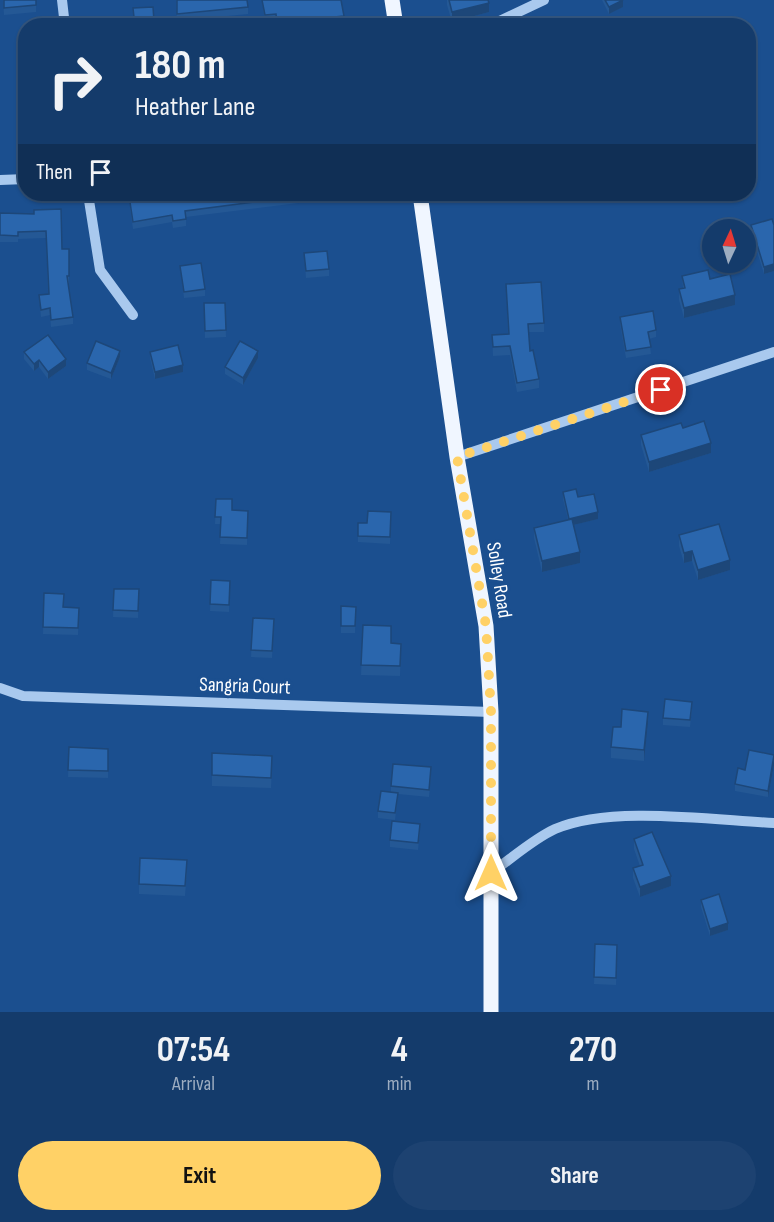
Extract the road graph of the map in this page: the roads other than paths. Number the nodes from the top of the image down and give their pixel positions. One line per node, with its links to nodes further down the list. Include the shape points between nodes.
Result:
1 (62, 0): 4 (street)
2 (392, 0): 5 (main road)
3 (543, 0): 6 (street)
4 (64, 18)
5 (395, 18)
6 (506, 18)
7 (18, 179): 8 (street)
8 (0, 180)
9 (89, 201): 11 (street, via 100,270)
10 (421, 201): 13 (main road, Solley Road)
11 (133, 315)
12 (774, 352): 13 (street)
13 (457, 457): 15 (main road, Solley Road, via 486,626)
14 (0, 688): 15 (street, Sangria Court, via 23,696)
15 (491, 712): 17 (main road, Solley Road)
16 (774, 823): 17 (street, via 627,816 586,820 554,830)
17 (491, 873): 18 (main road, Solley Road)
18 (491, 1012)

